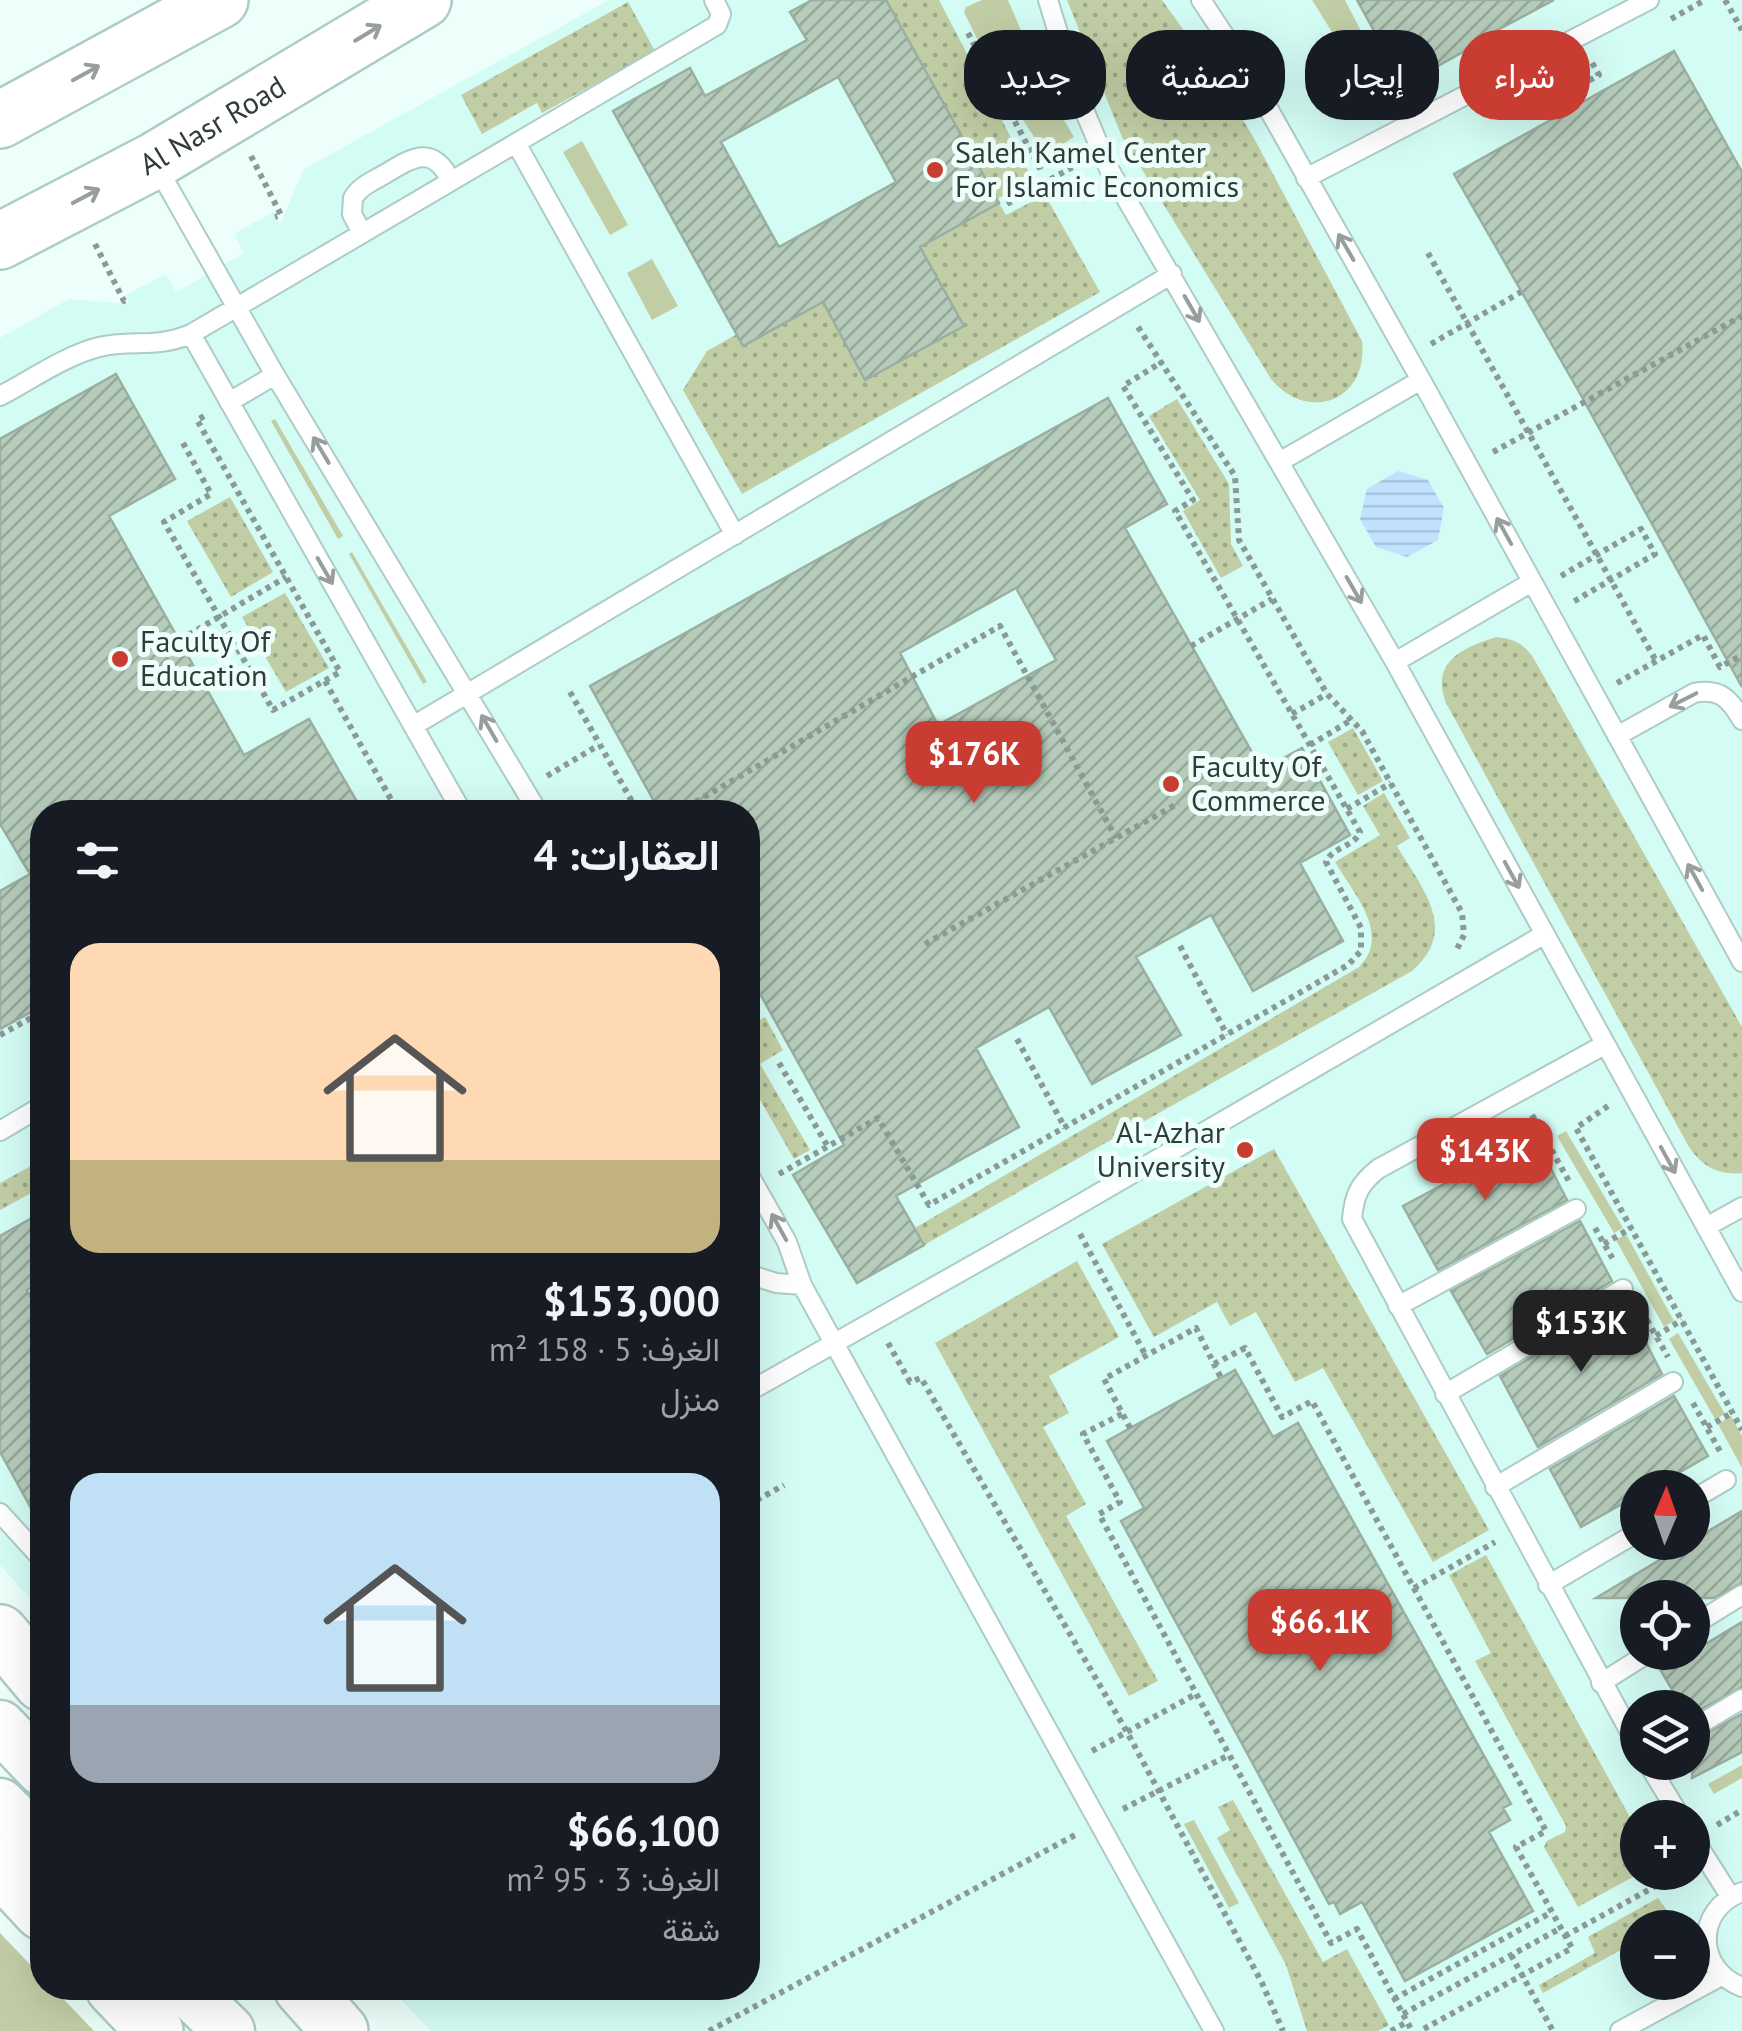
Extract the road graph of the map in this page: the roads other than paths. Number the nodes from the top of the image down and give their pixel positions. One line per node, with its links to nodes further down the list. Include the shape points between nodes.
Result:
1 (220, 0): 7 (main road, one-way to 1)
2 (423, 0): 9 (main road, Al Nasr Road, one-way to 2)
3 (714, 0): 8 (lane, via 721,14 717,25)
4 (1048, 0): 14 (lane, via 1098,144)
5 (1649, 0): 10 (lane)
6 (1202, 1): 10 (lane)
7 (0, 120)
8 (516, 143): 11 (lane); 22 (lane)
9 (154, 161): 13 (main road, Al Nasr Road, one-way to 9); 15 (lane)
10 (1306, 178): 18 (lane, one-way to 10)
11 (451, 181): 12 (lane); 12 (lane, via 434,159 410,159 353,198)
12 (362, 233): 15 (lane)
13 (0, 241)
14 (1172, 274): 21 (lane, one-way to 21); 22 (lane)
15 (236, 308): 16 (lane); 17 (lane)
16 (191, 334): 19 (lane, via 85,352); 20 (lane)
17 (275, 376): 20 (lane); 25 (lane, one-way to 17)
18 (1421, 380): 21 (lane); 23 (lane, one-way to 18)
19 (0, 396)
20 (229, 402): 27 (lane, one-way to 27)
21 (1281, 461): 24 (lane, one-way to 24)
22 (735, 534): 25 (lane)
23 (1534, 586): 24 (lane); 28 (lane)
24 (1395, 662): 31 (lane, one-way to 31)
25 (468, 692): 27 (lane); 30 (lane, one-way to 25)
26 (1742, 720): 28 (lane, one-way to 28, via 1728,699 1703,691)
27 (413, 726): 29 (lane)
28 (1617, 736): 32 (lane, one-way to 28)
29 (455, 800)
30 (531, 800)
31 (1544, 934): 34 (lane); 46 (lane)
32 (1737, 941): 33 (lane)
33 (1742, 962)
34 (1604, 1045): 40 (lane, one-way to 40); 45 (lane, via 1362,1181 1352,1219)
35 (30, 1113): 36 (lane)
36 (0, 1131)
37 (760, 1194): 42 (lane, one-way to 37, via 788,1242)
38 (1742, 1207): 40 (lane)
39 (1576, 1210): 45 (lane)
40 (1706, 1227): 44 (lane)
41 (760, 1278): 42 (lane)
42 (802, 1285): 46 (lane)
43 (1622, 1289): 49 (lane)
44 (1742, 1292)
45 (1398, 1306): 49 (lane)
46 (834, 1343): 48 (lane); 82 (lane)
47 (1672, 1382): 51 (lane)
48 (760, 1385)
49 (1445, 1394): 51 (lane)
50 (1726, 1480): 52 (lane)
51 (1495, 1487): 56 (lane)
52 (1710, 1489)
53 (0, 1514): 55 (lane)
54 (1620, 1543): 56 (lane)
55 (30, 1547)
56 (1548, 1585): 62 (lane)
57 (1742, 1595): 58 (lane)
58 (1710, 1615)
59 (0, 1633): 60 (main road)
60 (30, 1669)
61 (1622, 1670): 62 (lane)
62 (1601, 1683): 64 (lane)
63 (1742, 1699): 65 (lane)
64 (1620, 1716)
65 (1710, 1718)
66 (0, 1726): 67 (main road)
67 (30, 1757)
68 (0, 1804): 69 (main road)
69 (30, 1834)
70 (1710, 1860): 72 (lane)
71 (0, 1867): 73 (main road)
72 (1736, 1894): 74 (lane, via 1718,1906 1705,1934)
73 (30, 1899)
74 (1721, 1976): 75 (lane); 83 (lane)
75 (1742, 1988)
76 (126, 2000): 79 (main road)
77 (197, 2000): 80 (main road)
78 (313, 2000): 81 (main road)
79 (156, 2031)
80 (229, 2031)
81 (340, 2031)
82 (1214, 2031)
83 (1620, 2031)

